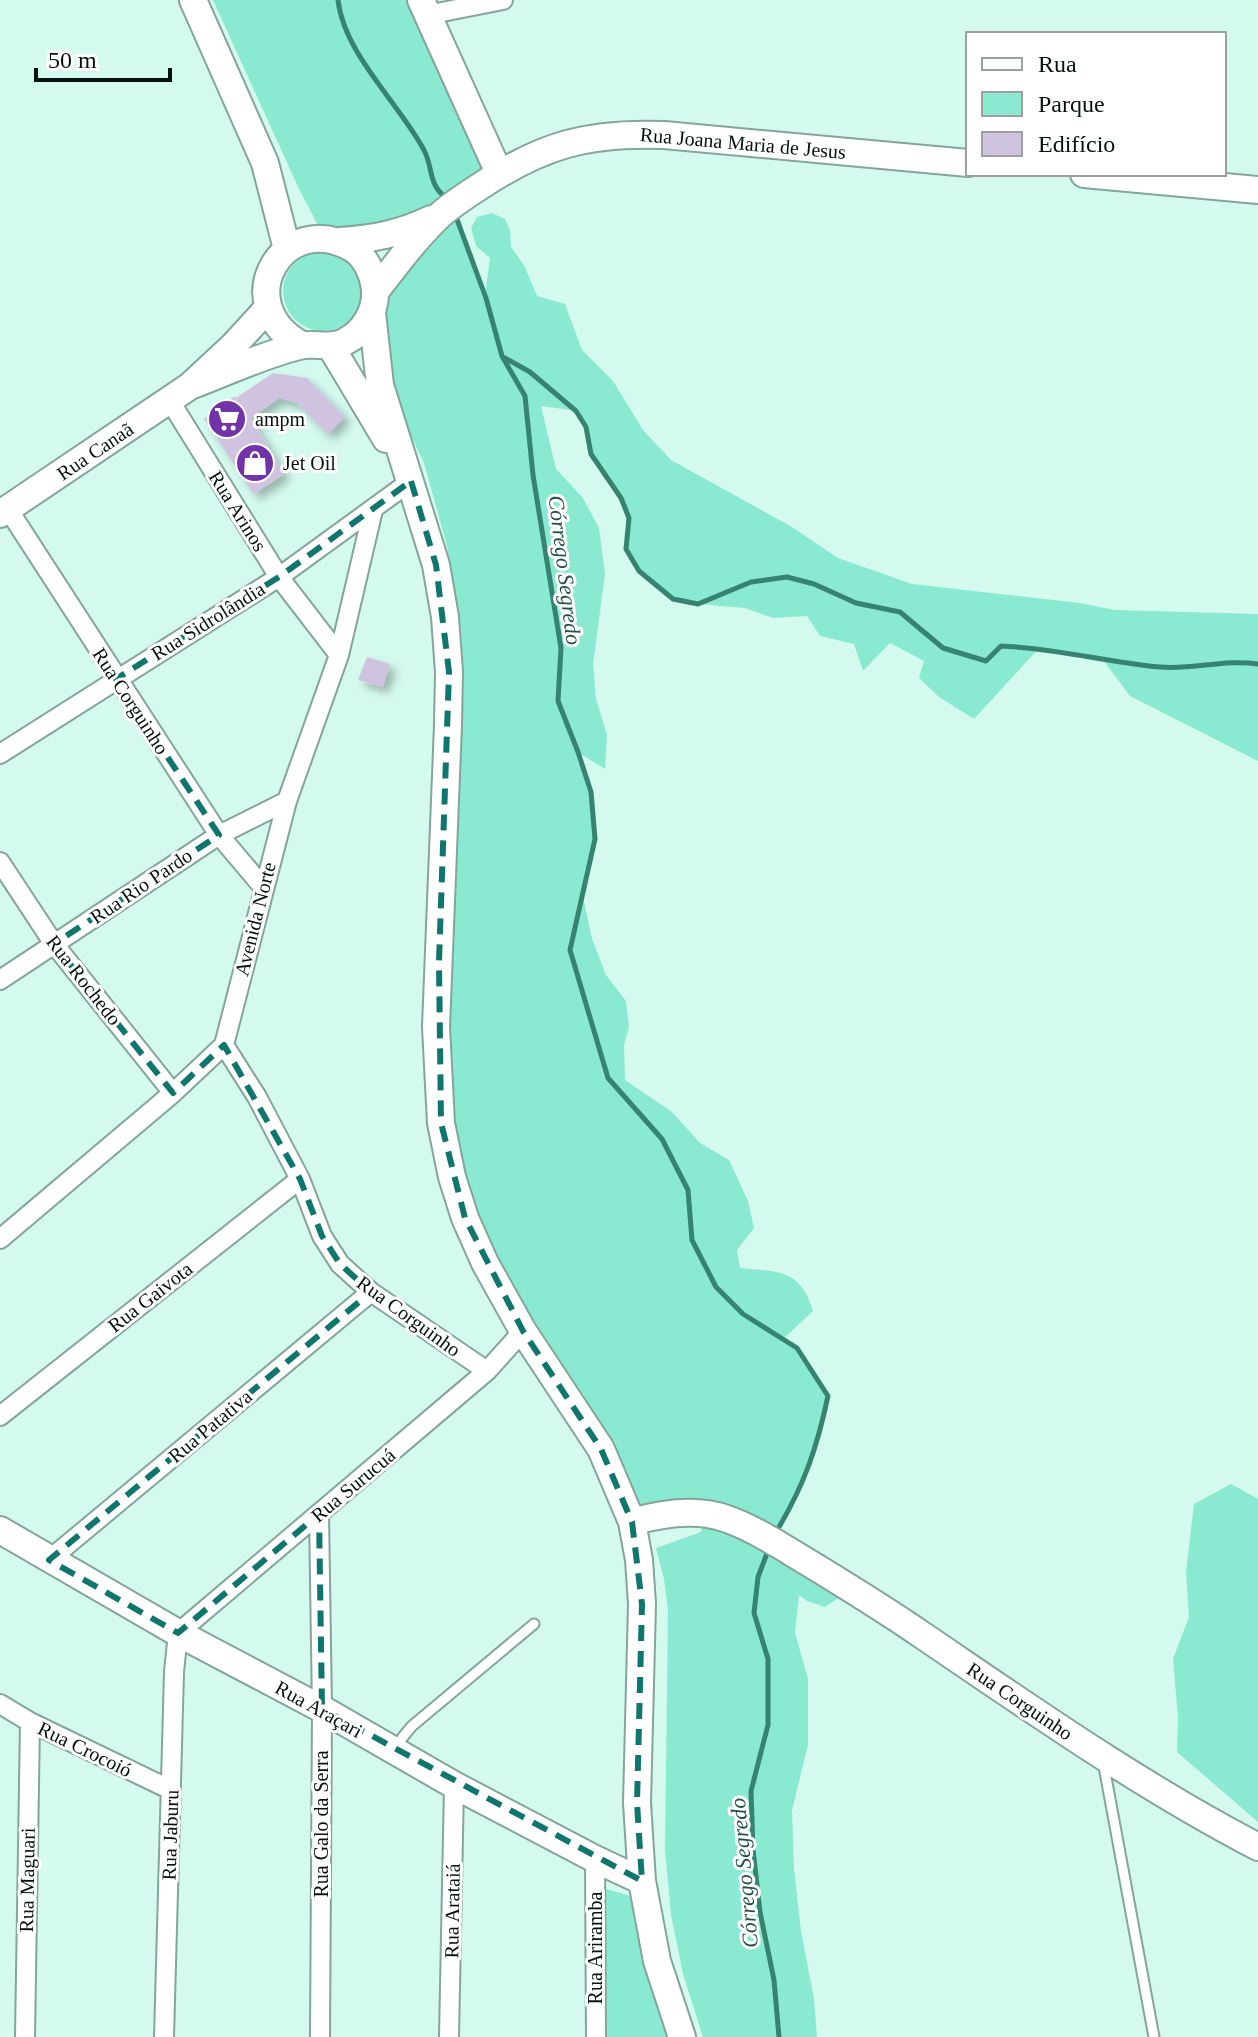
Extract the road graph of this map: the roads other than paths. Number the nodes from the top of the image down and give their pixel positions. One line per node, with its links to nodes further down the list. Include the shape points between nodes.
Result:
1 (193, 0): 10 (main road, via 265,163)
2 (503, 0): 3 (street)
3 (424, 7): 5 (main road)
4 (966, 163): 5 (main road, Rua Joana Maria de Jesus, via 627,133 547,149)
5 (499, 173): 8 (main road, Rua Joana Maria de Jesus)
6 (1106, 176): 7 (main road)
7 (1258, 190)
8 (452, 206): 9 (main road, Rua Joana Maria de Jesus, via 389,235); 11 (main road, Rua Joana Maria de Jesus, via 405,254)
9 (339, 241): 10 (main road, via 313,238); 11 (main road, via 358,252 370,270)
10 (287, 249): 12 (main road, via 268,276)
11 (373, 302): 14 (main road, via 362,329); 16 (main road, via 380,385)
12 (267, 309): 13 (main road, via 286,337); 15 (main road, Rua Canaã)
13 (302, 345): 14 (main road); 15 (main road, Rua Canaã)
14 (331, 347): 16 (main road)
15 (180, 394): 18 (main road, Rua Canaã); 19 (street, Rua Arinos)
16 (408, 477): 17 (street, Rua Sidrolândia); 34 (main road, via 436,565 449,672 436,1027 441,1123 465,1218)
17 (373, 510): 19 (street, Rua Sidrolândia); 20 (street, Avenida Norte)
18 (4, 512): 21 (street, Rua Corguinho)
19 (279, 577): 20 (street, Rua Arinos); 21 (street, Rua Sidrolândia)
20 (339, 655): 23 (street, Avenida Norte)
21 (116, 679): 22 (street, Rua Sidrolândia); 24 (street, Rua Corguinho)
22 (0, 754)
23 (287, 801): 24 (street, Rua Rio Pardo); 26 (street, Avenida Norte)
24 (219, 835): 26 (street, Rua Corguinho); 27 (street, Rua Rio Pardo)
25 (0, 862): 27 (street, Rua Rochedo)
26 (263, 887): 29 (street, Avenida Norte)
27 (54, 944): 28 (street, Rua Rio Pardo); 30 (street, Rua Rochedo)
28 (0, 980)
29 (224, 1045): 30 (street); 31 (street, Rua Corguinho)
30 (173, 1093): 32 (street)
31 (300, 1179): 33 (street, Rua Corguinho, via 322,1236 340,1264); 36 (street, Rua Gaivota)
32 (0, 1239)
33 (371, 1292): 35 (street, Rua Corguinho); 40 (street, Rua Patativa)
34 (523, 1331): 35 (street, Rua Surucuá); 38 (main road, via 601,1449)
35 (487, 1371): 37 (street, Rua Surucuá)
36 (0, 1416)
37 (319, 1514): 42 (street, Rua Surucuá); 44 (street, Rua Galo da Serra)
38 (632, 1522): 47 (main road, Rua Corguinho, via 706,1513 730,1519 849,1585); 52 (main road, via 642,1604 637,1803)
39 (0, 1530): 40 (main road, Rua Araçari)
40 (49, 1560): 42 (main road, Rua Araçari)
41 (534, 1624): 46 (lane, via 412,1726)
42 (178, 1633): 44 (main road, Rua Araçari); 49 (street, Rua Jaburu)
43 (0, 1704): 45 (street, Rua Crocoió)
44 (322, 1709): 46 (main road, Rua Araçari); 55 (street, Rua Galo da Serra)
45 (30, 1722): 49 (street, Rua Crocoió); 53 (street, Rua Maguari)
46 (396, 1752): 48 (main road, Rua Araçari)
47 (1103, 1757): 50 (main road, Rua Corguinho); 59 (lane)
48 (454, 1785): 51 (main road, Rua Araçari); 56 (street, Rua Arataiá)
49 (171, 1790): 54 (street, Rua Jaburu)
50 (1258, 1847)
51 (595, 1859): 52 (main road, Rua Araçari); 57 (street, Rua Ariramba)
52 (642, 1881): 58 (main road, via 657,1961)
53 (25, 2037)
54 (164, 2037)
55 (320, 2037)
56 (449, 2037)
57 (596, 2037)
58 (682, 2037)
59 (1154, 2037)

